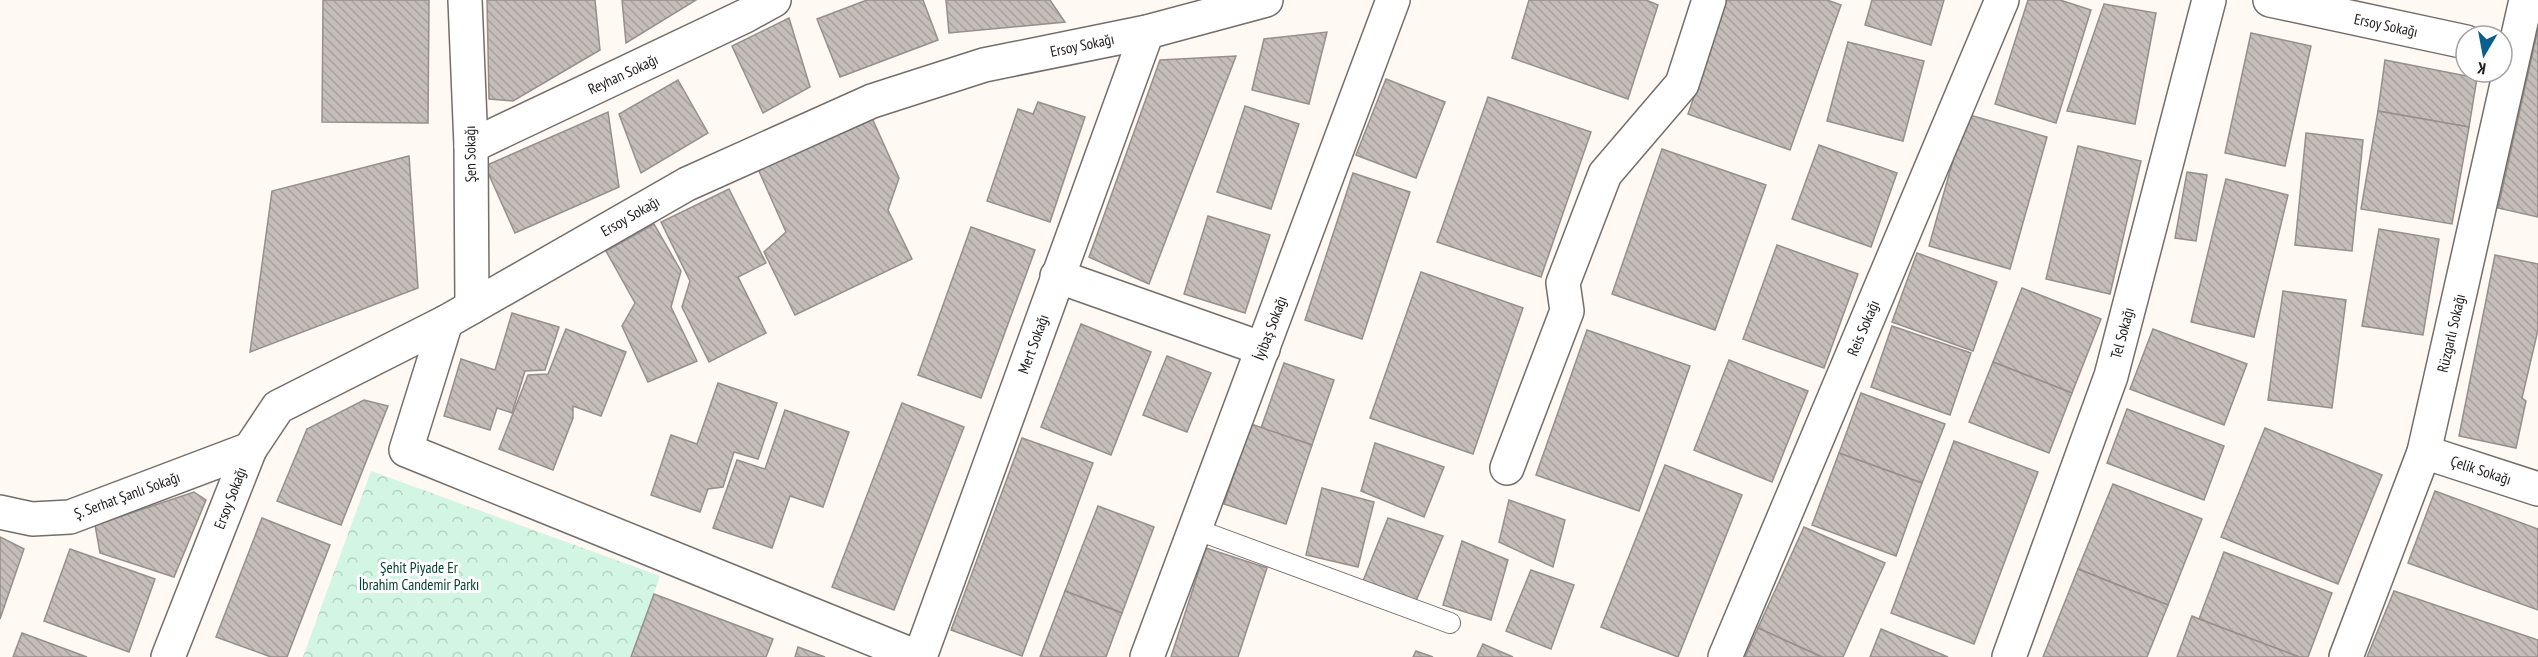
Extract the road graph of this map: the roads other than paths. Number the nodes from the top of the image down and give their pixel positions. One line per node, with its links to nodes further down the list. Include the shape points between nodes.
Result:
1 (465, 0): 15 (street, Şen Sokağı)
2 (774, 0): 10 (street, Reyhan Sokağı)
3 (1266, 0): 11 (street, Ersoy Sokağı)
4 (1394, 0): 18 (street, İyibaş Sokağı)
5 (1709, 0): 21 (street, via 1682,84 1605,174 1563,283 1567,311)
6 (2002, 0): 29 (street, Reis Sokağı)
7 (2209, 0): 30 (street, Tel Sokağı, via 2111,376)
8 (2270, 0): 13 (street, Ersoy Sokağı)
9 (2526, 0): 12 (street, Rüzgarlı Sokağı)
10 (744, 8): 15 (street, Reyhan Sokağı)
11 (1147, 32): 16 (street, Mert Sokağı); 17 (street, Ersoy Sokağı, via 984,66 872,101 687,184)
12 (2514, 34)
13 (2454, 39)
14 (2501, 84): 20 (street, Rüzgarlı Sokağı)
15 (471, 146): 17 (street, Şen Sokağı)
16 (1057, 276): 18 (street); 27 (street, Mert Sokağı)
17 (459, 315): 19 (street, Ersoy Sokağı, via 278,407); 27 (street, Şen Sokağı, via 406,450)
18 (1263, 349): 24 (street, İyibaş Sokağı)
19 (250, 449): 23 (street, Ş. Serhat Şanlı Sokağı, via 70,517 32,519); 26 (street, Ersoy Sokağı)
20 (2424, 452): 22 (street, Çelik Sokağı); 31 (street, Rüzgarlı Sokağı)
21 (1507, 468)
22 (2538, 489)
23 (0, 512)
24 (1195, 529): 25 (lane); 28 (street, İyibaş Sokağı)
25 (1450, 623)
26 (168, 657)
27 (918, 657)
28 (1147, 657)
29 (1725, 657)
30 (2009, 657)
31 (2346, 657)

